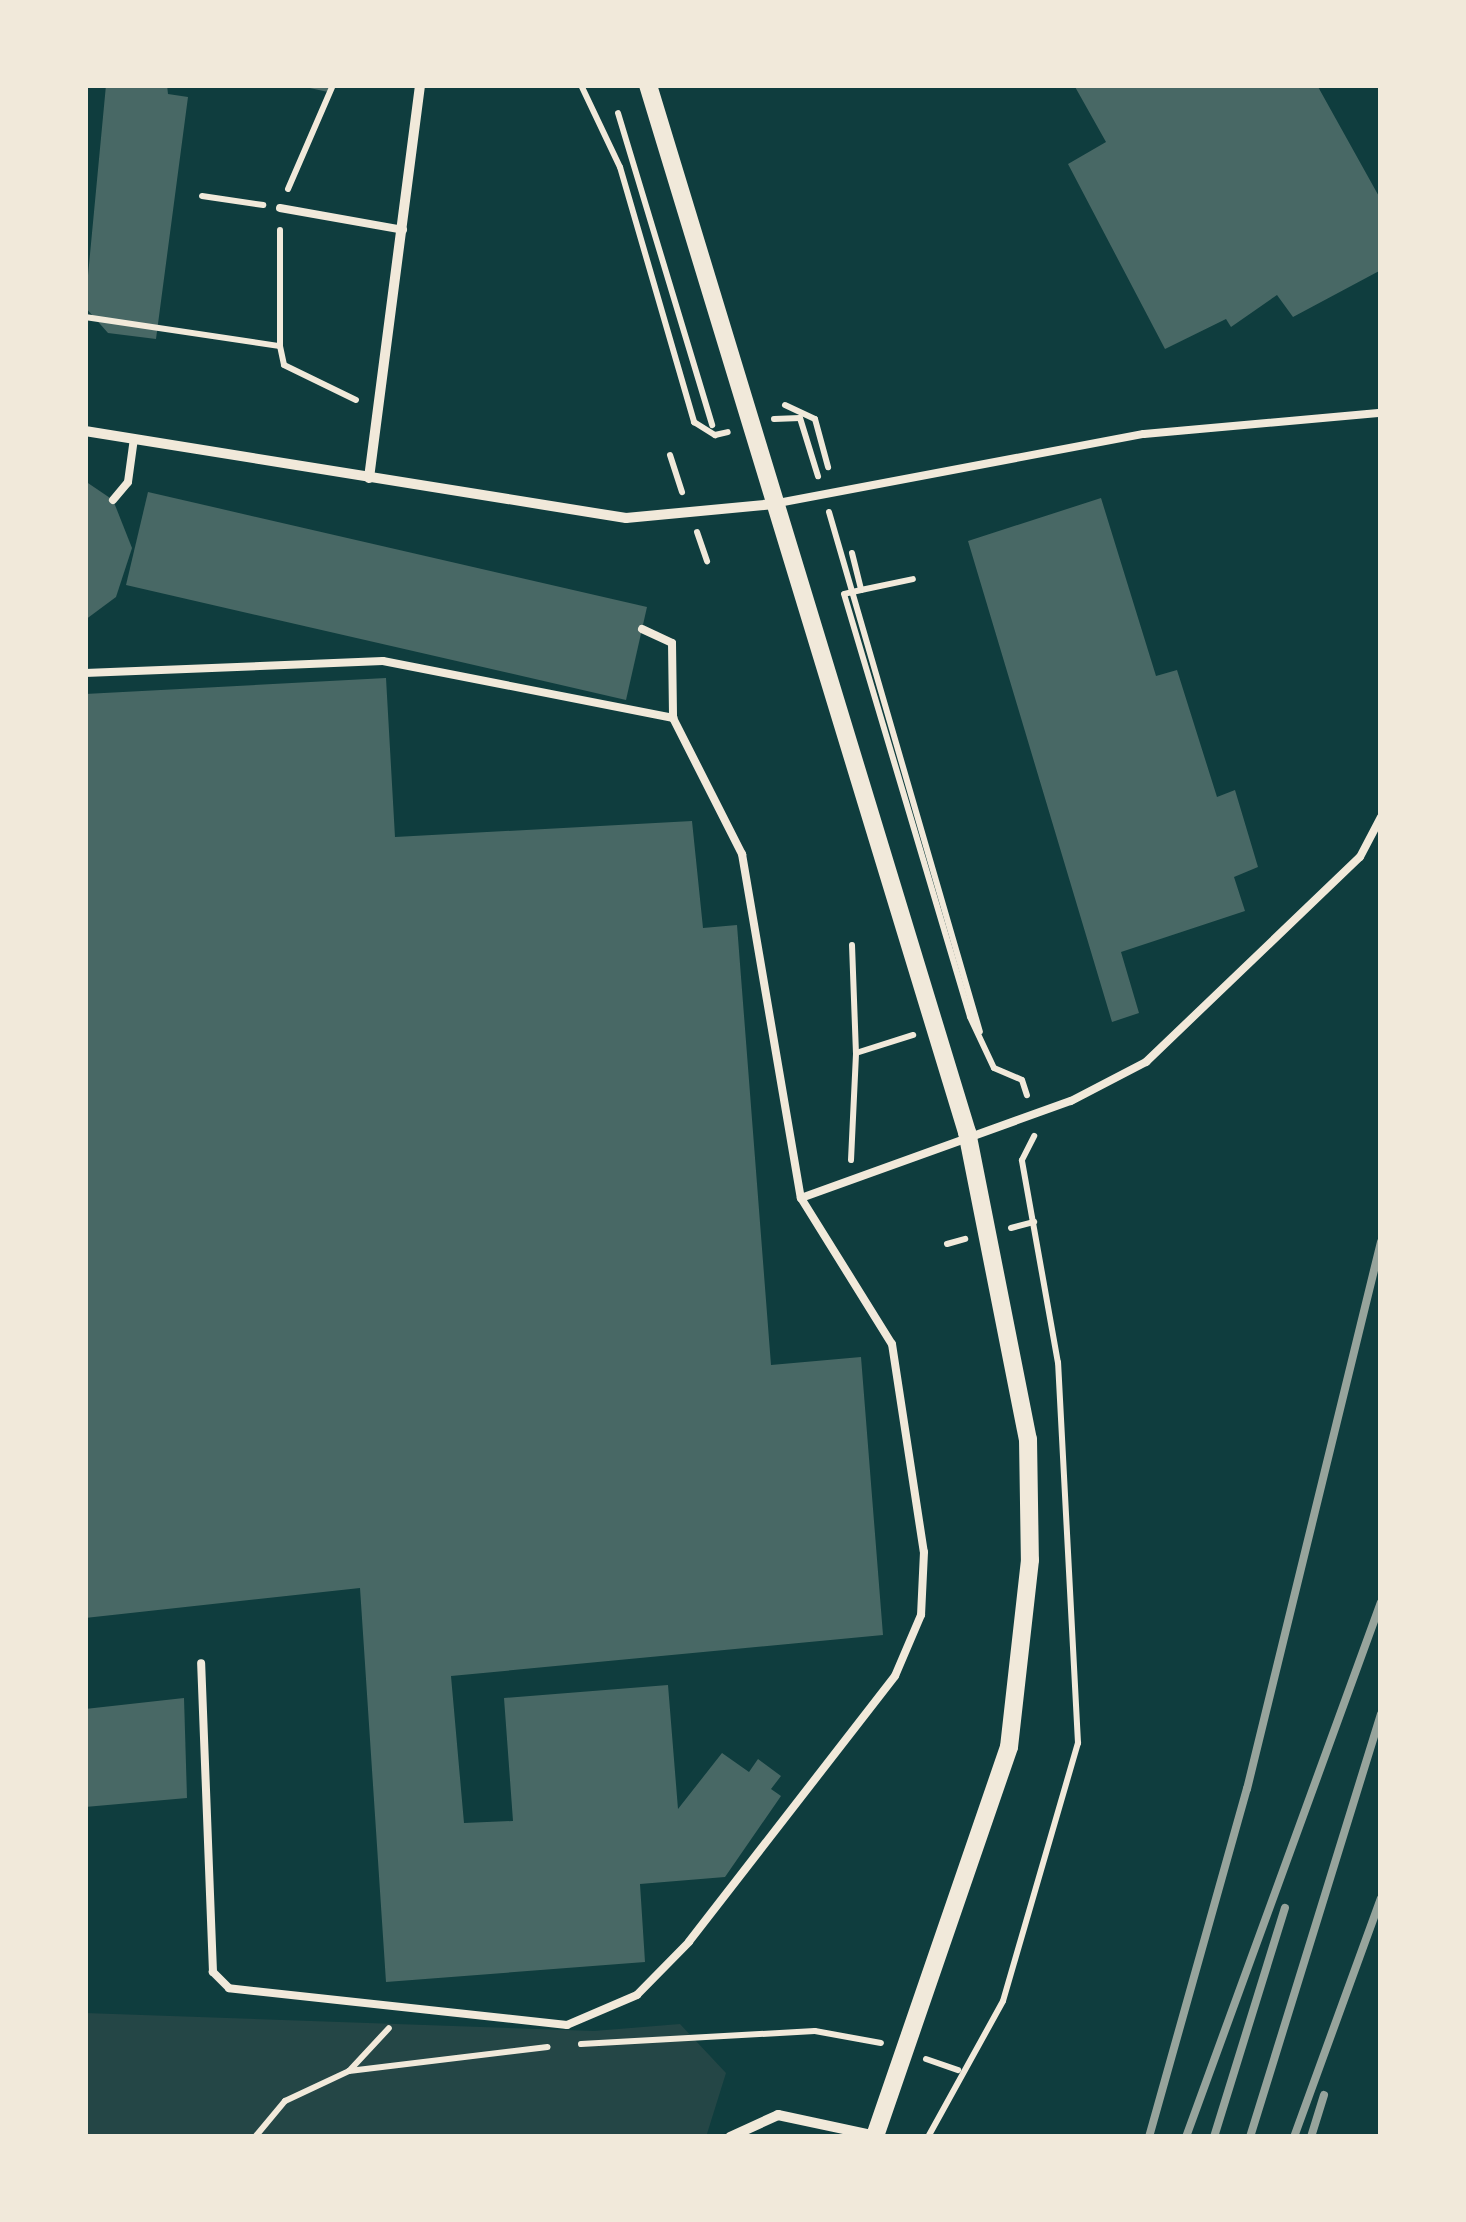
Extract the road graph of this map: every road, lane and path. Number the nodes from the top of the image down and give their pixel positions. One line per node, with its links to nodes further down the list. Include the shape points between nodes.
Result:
1 (333, 85): 7 (path)
2 (420, 85): 8 (street)
3 (581, 85): 17 (path, via 620,167 694,422)
4 (648, 85): 23 (street)
5 (618, 113): 15 (path)
6 (202, 196): 7 (path)
7 (280, 208): 8 (lane); 10 (path)
8 (403, 230): 12 (street)
9 (85, 317): 10 (path)
10 (280, 346): 12 (path, via 284,365)
11 (785, 405): 19 (path, via 815,419)
12 (379, 411): 21 (street)
13 (1381, 414): 23 (lane, via 1144,434)
14 (787, 415): 20 (path, via 804,424)
15 (712, 425)
16 (85, 431): 18 (street)
17 (714, 436)
18 (134, 438): 21 (street); 22 (lane, via 128,482)
19 (828, 467)
20 (816, 470)
21 (369, 478): 23 (street, via 626,518)
22 (113, 500)
23 (773, 504): 35 (street)
24 (852, 553): 27 (path)
25 (844, 560): 27 (path)
26 (913, 579): 27 (path)
27 (857, 591): 33 (path); 34 (path, via 844,594)
28 (642, 630): 30 (lane, via 672,643)
29 (85, 674): 30 (lane, via 383,661)
30 (673, 718): 41 (lane, via 742,854)
31 (1381, 817): 38 (lane, via 1360,857 1146,1062)
32 (852, 945): 37 (path)
33 (980, 1014): 34 (path); 36 (path)
34 (970, 1016): 35 (path); 36 (path)
35 (934, 1028): 37 (path); 39 (street)
36 (980, 1033): 38 (path, via 994,1068 1022,1080)
37 (856, 1052): 40 (path)
38 (1034, 1115): 39 (lane); 45 (path, via 1022,1160 1058,1363 1078,1742 1003,2000)
39 (967, 1132): 40 (lane); 44 (street, via 1018,1352 1030,1560 1009,1746)
40 (850, 1176): 41 (lane)
41 (801, 1198): 43 (lane, via 892,1344 924,1552 922,1615 895,1676 690,1942 637,1995 567,2025)
42 (200, 1663): 43 (lane, via 213,1972 229,1988)
43 (406, 2011): 46 (path)
44 (910, 2053): 45 (path); 46 (path, via 815,2030 570,2044); 47 (street)
45 (958, 2070): 50 (path)
46 (349, 2071): 48 (path, via 285,2101)
47 (876, 2136): 49 (street, via 778,2115)
48 (255, 2137)
49 (730, 2137)
50 (928, 2137)

